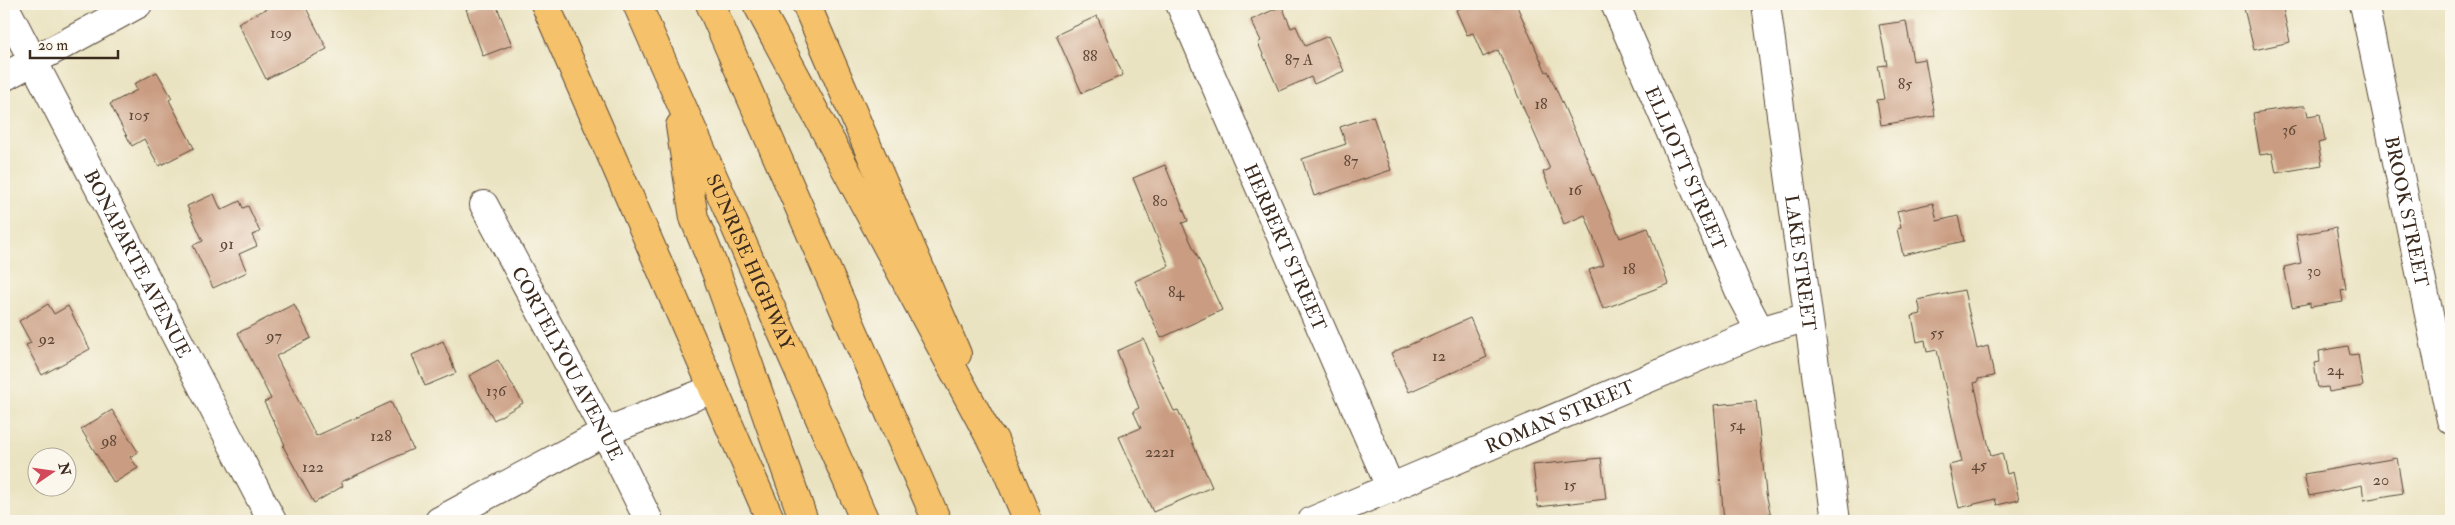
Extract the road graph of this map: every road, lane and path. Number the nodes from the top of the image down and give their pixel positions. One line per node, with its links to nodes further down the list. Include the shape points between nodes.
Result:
1 (138, 4): 12 (street)
2 (545, 4): 18 (main road)
3 (637, 4): 14 (main road, SUNRISE HIGHWAY)
4 (710, 4): 29 (main road)
5 (757, 4): 21 (main road)
6 (806, 4): 21 (main road)
7 (1180, 4): 22 (street, HERBERT STREET)
8 (1615, 4): 17 (street, ELLIOTT STREET, via 1742,297)
9 (1766, 4): 16 (street, LAKE STREET)
10 (2364, 4): 19 (street, BROOK STREET)
11 (4, 5): 12 (street, BONAPARTE AVENUE)
12 (33, 62): 13 (street); 23 (street, BONAPARTE AVENUE)
13 (4, 77)
14 (674, 87): 27 (main road, via 694,218); 28 (main road, SUNRISE HIGHWAY)
15 (484, 205): 20 (street, CORTELYOU AVENUE)
16 (1808, 317): 17 (street, ROMAN STREET); 32 (street, LAKE STREET)
17 (1760, 331): 22 (street, ROMAN STREET)
18 (713, 388): 20 (street); 26 (main road)
19 (2451, 420)
20 (605, 432): 24 (street); 25 (street, CORTELYOU AVENUE)
21 (1004, 462): 30 (main road)
22 (1391, 489): 31 (street, ROMAN STREET)
23 (272, 521)
24 (439, 521)
25 (649, 521)
26 (771, 521)
27 (804, 521)
28 (865, 521)
29 (938, 521)
30 (1028, 521)
31 (1312, 521)
32 (1836, 521)

